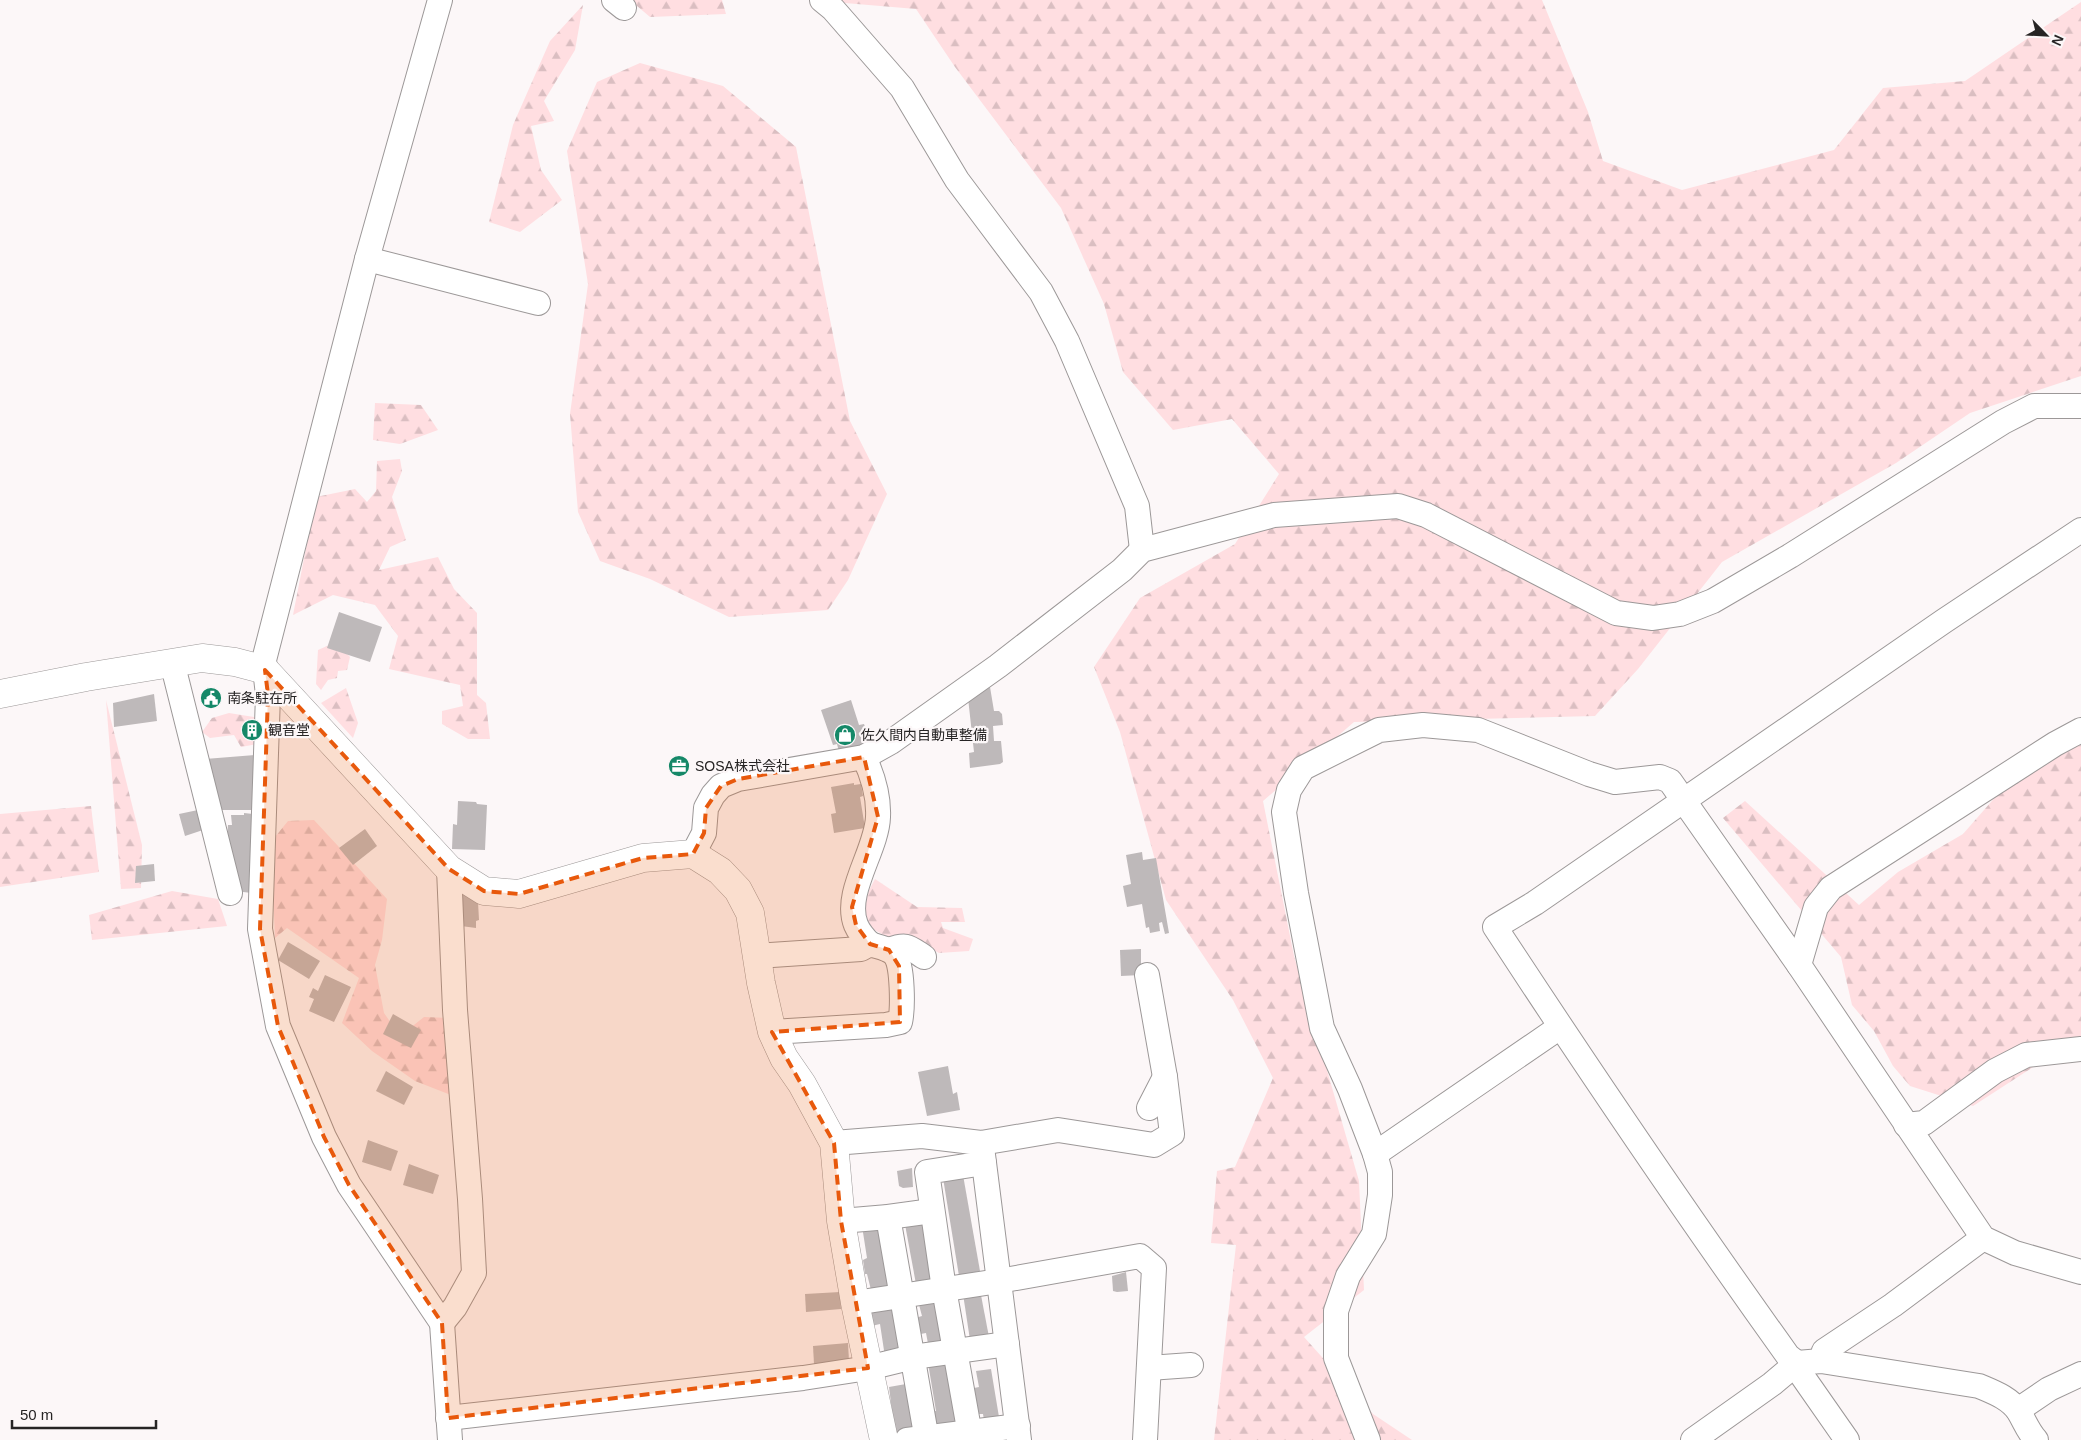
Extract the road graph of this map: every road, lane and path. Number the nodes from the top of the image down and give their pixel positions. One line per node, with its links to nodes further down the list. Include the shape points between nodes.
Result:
1 (440, 0): 3 (street)
2 (822, 0): 7 (street, via 902,88 957,180 1041,292 1067,341 1137,506)
3 (367, 259): 4 (street); 9 (street)
4 (538, 304)
5 (2081, 406): 7 (street, via 2034,406 1713,601 1671,616 1653,618 1616,613 1426,515 1398,506 1274,515)
6 (2081, 530): 13 (street)
7 (1142, 550): 12 (street, via 1122,570 998,666 907,732)
8 (172, 662): 9 (street, via 202,658); 10 (street); 16 (street)
9 (264, 670): 15 (street); 40 (street, via 268,695 260,929 278,1026 324,1137 349,1185)
10 (0, 694)
11 (2081, 730): 20 (street, via 1831,888 1816,907)
12 (864, 757): 14 (street, via 738,779 721,786 706,808 704,833); 17 (street, via 870,768 878,817 852,907 856,925)
13 (1685, 801): 20 (street); 22 (street, via 1495,927); 30 (street, via 1670,781 1660,777 1615,782 1478,730 1423,725 1379,730 1303,768 1289,790 1284,812 1296,893 1322,1028)
14 (693, 854): 15 (street, via 643,858 519,894 484,891); 18 (street, via 720,871 738,890 750,913)
15 (449, 869): 40 (street, via 455,1010 474,1273)
16 (230, 893)
17 (879, 947): 18 (street); 19 (street, via 901,945); 23 (street, via 896,956 899,966 900,1022)
18 (756, 956): 23 (street)
19 (924, 957)
20 (1799, 965): 27 (street)
21 (1147, 975): 25 (street)
22 (1560, 1026): 30 (street); 45 (street, via 1716,1256 1788,1356)
23 (772, 1032): 28 (street)
24 (2081, 1049): 27 (street, via 2026,1055 1995,1071 1924,1123)
25 (1165, 1077): 26 (street); 29 (street, via 1172,1134 1154,1145 1058,1130)
26 (1149, 1108)
27 (1906, 1125): 34 (street)
28 (834, 1143): 29 (street, via 922,1136); 33 (street)
29 (982, 1153): 31 (street, via 927,1172); 36 (street)
30 (1376, 1154): 57 (street, via 1380,1196 1374,1234 1348,1276 1336,1311 1336,1358)
31 (932, 1211): 32 (street); 37 (street)
32 (888, 1217): 33 (street); 38 (street)
33 (841, 1221): 39 (street)
34 (1983, 1238): 35 (street, via 2015,1253); 44 (street, via 1824,1351)
35 (2081, 1272)
36 (999, 1281): 37 (street); 41 (street); 48 (street, via 1140,1256 1154,1268)
37 (944, 1289): 38 (street); 42 (street)
38 (902, 1296): 39 (street); 43 (street)
39 (855, 1303): 47 (street)
40 (442, 1323): 51 (street)
41 (1007, 1344): 42 (street); 52 (street)
42 (956, 1351): 43 (street); 53 (street)
43 (913, 1358): 47 (street); 55 (street)
44 (1821, 1361): 45 (street); 50 (street, via 1979,1386 2000,1395)
45 (1797, 1363): 58 (street); 59 (street, via 1803,1377)
46 (1191, 1366): 48 (street)
47 (868, 1368): 51 (street); 54 (street)
48 (1149, 1368): 56 (street)
49 (2081, 1374): 50 (street, via 2049,1389)
50 (2018, 1410): 60 (street)
51 (449, 1429)
52 (1019, 1433): 53 (street)
53 (971, 1436): 55 (street)
54 (884, 1440)
55 (920, 1440)
56 (1145, 1440)
57 (1368, 1440)
58 (1693, 1440)
59 (1847, 1440)
60 (2036, 1440)

